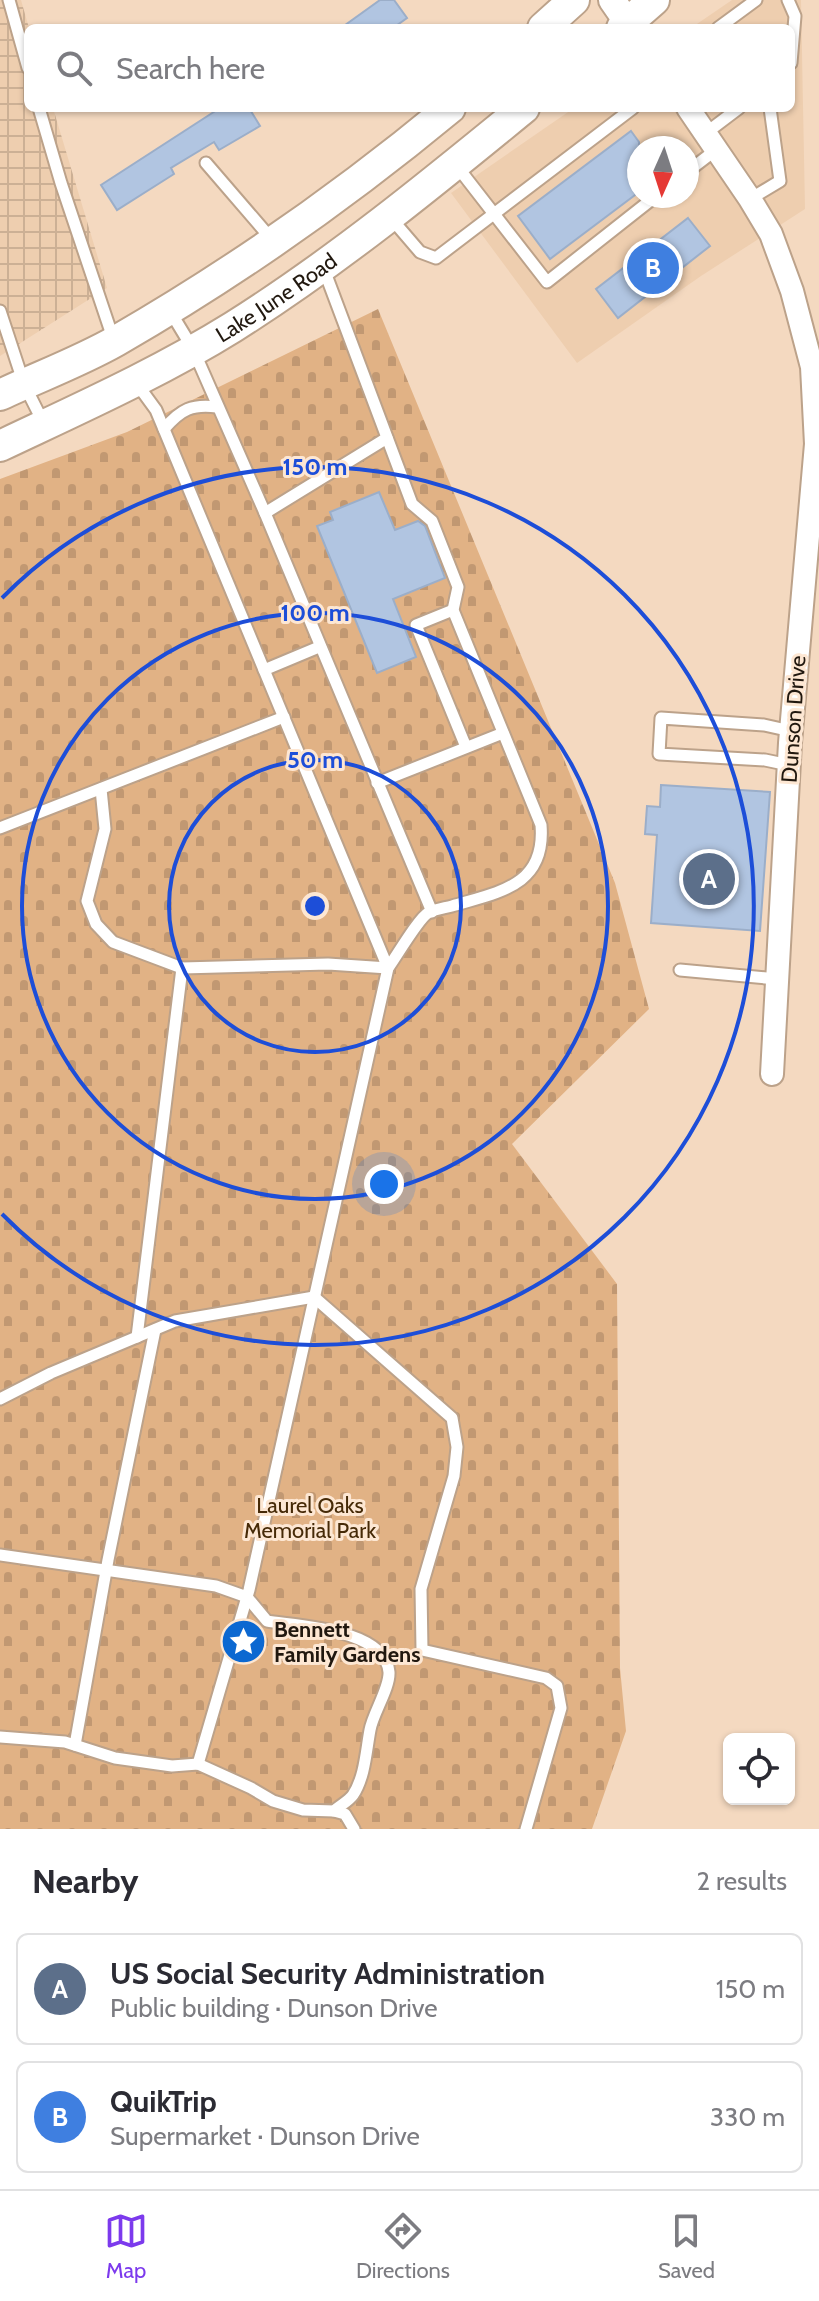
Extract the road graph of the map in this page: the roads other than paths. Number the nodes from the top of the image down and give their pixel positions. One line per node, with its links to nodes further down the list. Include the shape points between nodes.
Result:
1 (9, 0): 10 (lane)
2 (574, 0): 7 (main road)
3 (654, 0): 6 (main road)
4 (756, 0): 8 (lane)
5 (788, 0): 9 (lane)
6 (623, 20)
7 (547, 24)
8 (723, 24)
9 (794, 24)
10 (24, 54)
11 (40, 112): 31 (lane)
12 (445, 112): 22 (main road)
13 (519, 112): 21 (main road, Lake June Road)
14 (628, 112): 25 (lane)
15 (691, 112): 18 (street, Dunson Drive)
16 (736, 112): 18 (lane)
17 (771, 112): 23 (lane, via 780,181)
18 (712, 141): 19 (lane); 23 (street, Dunson Drive)
19 (699, 157)
20 (206, 163): 27 (lane)
21 (456, 164): 25 (lane); 26 (main road, Lake June Road)
22 (363, 179): 26 (main road); 27 (main road)
23 (750, 199): 45 (street, Dunson Drive, via 771,234 812,367 816,444)
24 (641, 208): 25 (lane, via 547,282)
25 (494, 216): 26 (lane, via 436,258 420,252)
26 (390, 217): 28 (main road, Lake June Road)
27 (274, 242): 29 (main road)
28 (323, 266): 32 (main road, Lake June Road); 38 (lane)
29 (168, 308): 31 (main road); 32 (lane)
30 (0, 311): 34 (lane)
31 (114, 342): 33 (main road); 34 (main road)
32 (193, 349): 33 (main road, Lake June Road); 35 (lane)
33 (134, 381): 36 (main road, Lake June Road); 37 (lane)
34 (12, 390): 36 (lane)
35 (217, 407): 37 (lane, via 198,405 176,415); 40 (lane)
36 (44, 425): 39 (main road, Lake June Road)
37 (164, 429): 43 (lane)
38 (387, 438): 40 (lane); 41 (lane, via 412,504 432,521 458,587)
39 (0, 446)
40 (265, 513): 42 (lane)
41 (453, 610): 46 (lane); 47 (lane, via 416,625)
42 (319, 647): 43 (lane); 49 (lane)
43 (264, 670): 44 (lane)
44 (284, 717): 50 (lane); 54 (lane)
45 (791, 731): 48 (street, Dunson Drive); 48 (lane, via 661,718 659,754)
46 (503, 733): 47 (lane); 52 (lane, via 541,825 543,846 536,864 504,890)
47 (466, 747): 49 (lane)
48 (789, 765): 56 (street, Dunson Drive)
49 (377, 783): 52 (lane)
50 (101, 789): 51 (lane); 53 (lane, via 105,829 87,901 96,924 113,942)
51 (0, 828)
52 (432, 912): 54 (lane)
53 (182, 968): 54 (lane); 60 (lane)
54 (388, 968): 58 (lane)
55 (680, 970): 56 (lane)
56 (777, 979): 57 (street, Dunson Drive)
57 (772, 1074)
58 (314, 1297): 59 (lane, via 175,1321); 64 (lane); 70 (lane, via 452,1418 454,1476 421,1589 422,1650 546,1678 557,1686 561,1708)
59 (155, 1330): 60 (lane); 63 (lane)
60 (137, 1337): 61 (lane)
61 (0, 1399)
62 (0, 1555): 63 (lane)
63 (107, 1569): 64 (lane, via 216,1586); 66 (lane)
64 (247, 1597): 67 (lane); 68 (lane, via 267,1621 355,1636 378,1652 389,1670 352,1796)
65 (0, 1737): 66 (lane)
66 (75, 1745): 67 (lane, via 115,1758)
67 (198, 1764): 68 (lane, via 273,1801 303,1810)
68 (334, 1811): 69 (lane, via 345,1814)
69 (354, 1829)
70 (526, 1829)

